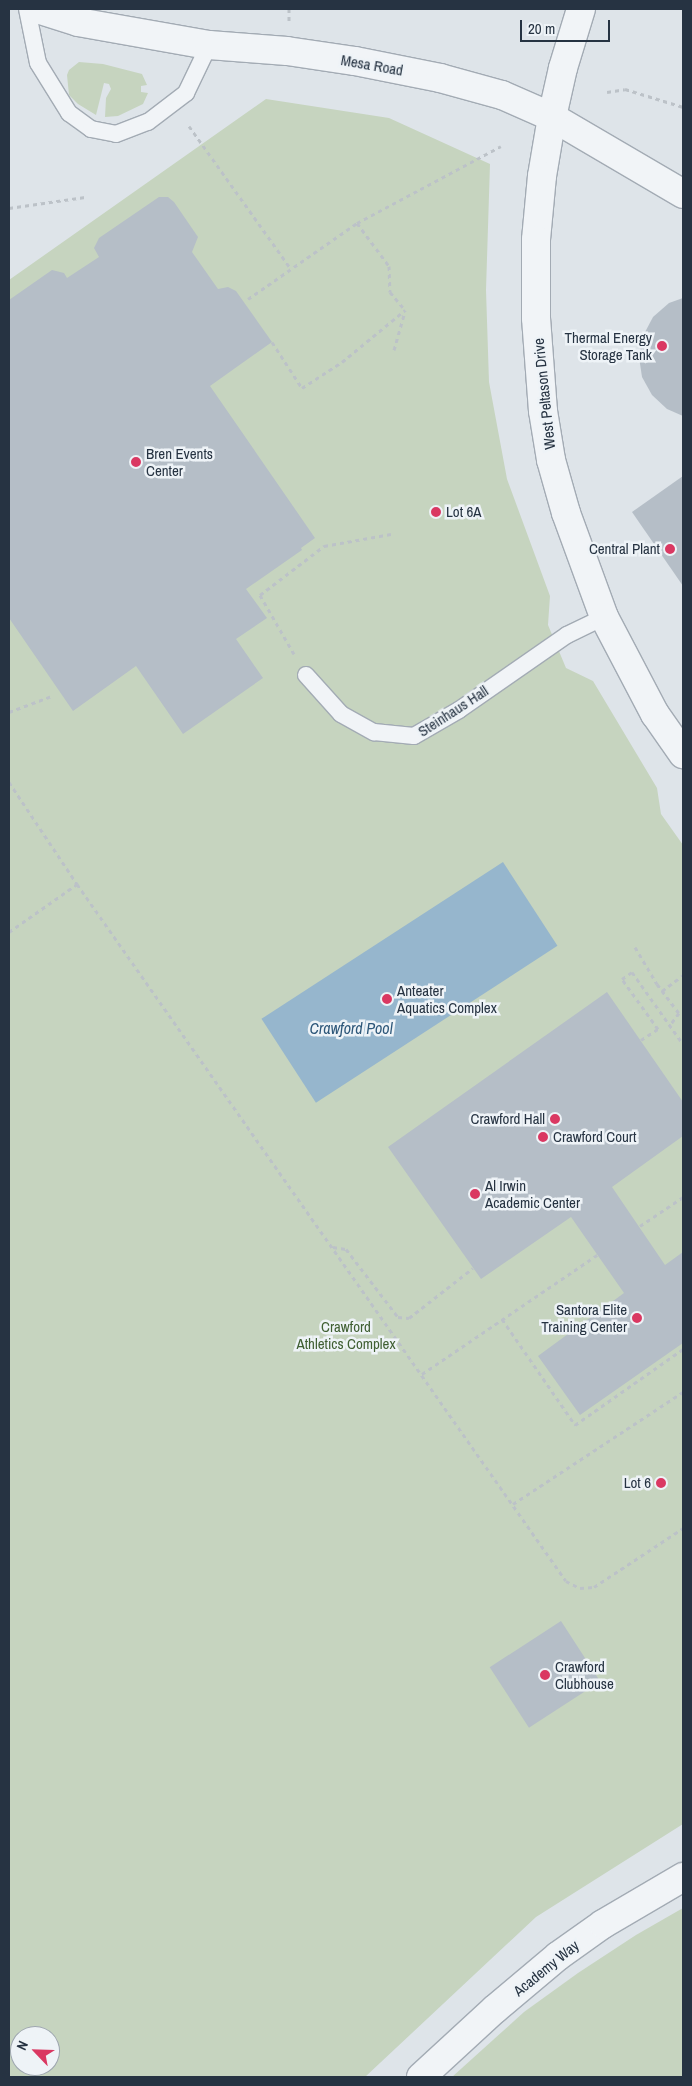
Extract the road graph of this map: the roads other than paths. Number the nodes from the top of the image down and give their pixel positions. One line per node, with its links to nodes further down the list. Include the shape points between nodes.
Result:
1 (27, 9): 4 (lane, via 38,62 69,113 91,129 116,134 148,122 186,93)
2 (37, 9): 4 (street, Mesa Road, via 78,22)
3 (580, 9): 5 (street, West Peltason Drive)
4 (209, 45): 5 (street, Mesa Road, via 336,58 440,78 502,95)
5 (552, 118): 6 (street, Mesa Road); 7 (street, West Peltason Drive, via 536,240 536,318 543,411 551,460 566,513)
6 (683, 194)
7 (604, 617): 8 (lane, Steinhaus Hall, via 567,635 459,710 414,736 374,732 341,714); 9 (street, West Peltason Drive, via 655,714)
8 (306, 674)
9 (683, 754)
10 (683, 1877): 11 (street, Academy Way, via 603,1924 558,1956)
11 (421, 2077)

